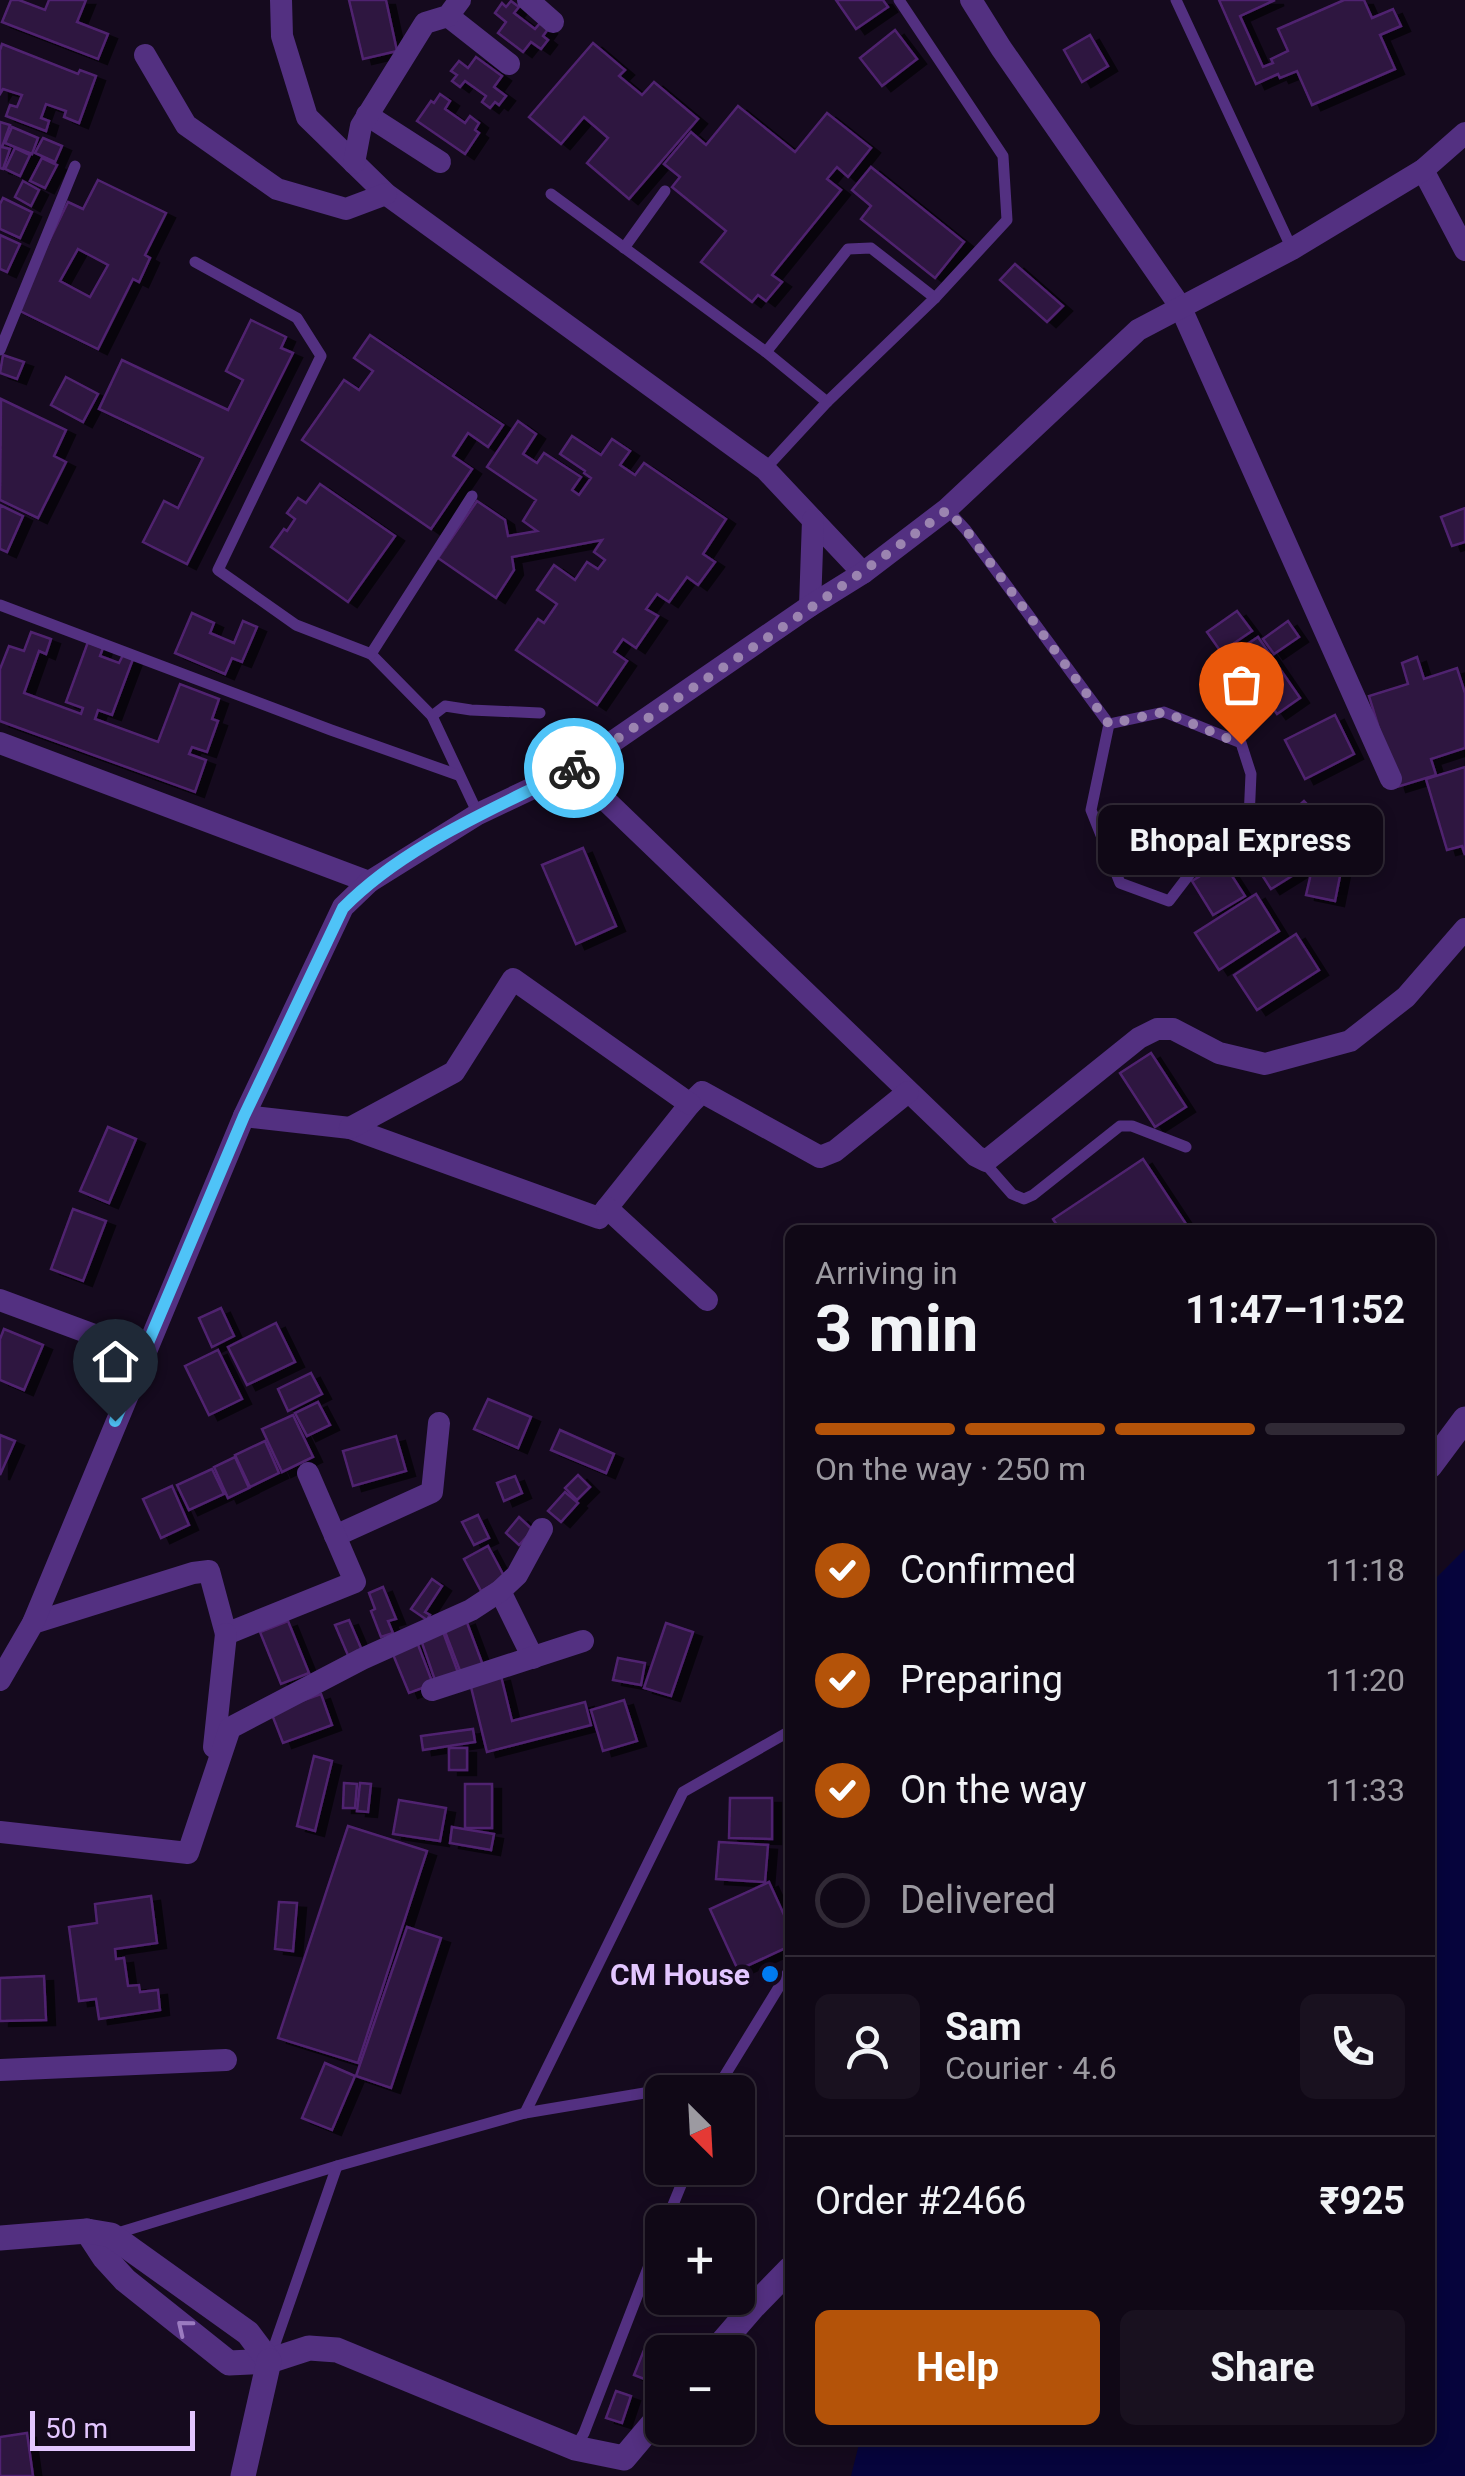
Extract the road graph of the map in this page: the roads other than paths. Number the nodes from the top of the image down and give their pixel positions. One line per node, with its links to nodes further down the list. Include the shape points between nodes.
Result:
1 (281, 0): 13 (street, via 282,36 307,117)
2 (528, 0): 8 (street)
3 (899, 0): 24 (lane, via 1003,156 1006,220)
4 (972, 0): 25 (street)
5 (1176, 0): 21 (lane)
6 (454, 8): 7 (street); 10 (street)
7 (421, 11): 11 (street)
8 (553, 22)
9 (145, 55): 18 (street, via 186,125 277,189 346,208)
10 (510, 64)
11 (367, 115): 13 (street); 14 (street)
12 (1465, 133): 16 (street)
13 (354, 162): 18 (street)
14 (440, 162)
15 (74, 166): 26 (lane)
16 (1424, 170): 21 (street); 22 (street)
17 (665, 191): 20 (lane)
18 (386, 194): 29 (street)
19 (551, 194): 20 (lane)
20 (624, 248): 27 (lane)
21 (1292, 250): 25 (street)
22 (1465, 250)
23 (195, 262): 36 (lane, via 297,318 321,356 218,570 296,625)
24 (935, 298): 27 (lane, via 870,248 848,250); 28 (lane)
25 (1180, 306): 31 (street, via 1138,330); 43 (street)
26 (0, 350)
27 (766, 352): 28 (lane)
28 (828, 402): 29 (lane)
29 (765, 469): 32 (street)
30 (472, 496): 36 (lane)
31 (947, 510): 33 (street); 39 (lane)
32 (813, 520): 33 (street); 35 (street)
33 (864, 573): 35 (street)
34 (0, 605): 42 (lane)
35 (810, 606): 41 (street)
36 (371, 654): 38 (lane)
37 (540, 713): 38 (lane, via 446,706)
38 (432, 716): 42 (lane)
39 (1109, 724): 39 (lane, via 1091,810 1120,883 1169,901 1205,854 1249,818 1252,774 1241,744 1164,712)
40 (0, 743): 45 (street)
41 (572, 769): 44 (street); 47 (street)
42 (458, 776): 44 (lane)
43 (1392, 779)
44 (478, 814): 45 (street)
45 (368, 882): 49 (street, via 343,908)
46 (1465, 929): 52 (street, via 1406,997 1350,1041 1265,1064 1219,1052 1174,1029 1157,1030 986,1161)
47 (908, 1092): 48 (street, via 820,1157 702,1092); 52 (street)
48 (690, 1104): 50 (street, via 513,979 454,1072); 53 (street)
49 (244, 1116): 50 (street); 56 (street)
50 (350, 1128): 53 (street, via 599,1218)
51 (1186, 1147): 52 (lane, via 1120,1126 1024,1199)
52 (980, 1158)
53 (607, 1208): 55 (street)
54 (0, 1300): 56 (street)
55 (707, 1300)
56 (143, 1354): 64 (street)
57 (1465, 1419): 59 (street)
58 (439, 1423): 62 (street, via 432,1492)
59 (1435, 1459)
60 (308, 1472): 62 (street)
61 (542, 1528): 63 (street, via 518,1575)
62 (336, 1536): 65 (street, via 355,1582)
63 (500, 1591): 67 (street); 71 (street, via 230,1728)
64 (32, 1622): 65 (street, via 208,1571); 68 (street)
65 (226, 1634): 71 (street)
66 (583, 1640): 67 (street)
67 (532, 1658): 69 (street)
68 (0, 1680)
69 (432, 1690)
70 (785, 1734): 78 (lane, via 683,1792)
71 (209, 1790): 72 (street, via 188,1853)
72 (0, 1832)
73 (785, 1977): 76 (lane)
74 (226, 2060): 75 (street)
75 (0, 2070)
76 (726, 2075)
77 (645, 2096): 78 (lane)
78 (525, 2113): 79 (lane)
79 (336, 2166): 80 (lane); 85 (lane)
80 (99, 2233): 81 (street); 85 (street, via 248,2333)
81 (0, 2238)
82 (785, 2275): 84 (street)
83 (645, 2276): 87 (lane)
84 (729, 2335)
85 (269, 2361): 87 (street, via 309,2348 337,2350); 88 (street)
86 (645, 2433): 87 (street, via 624,2458)
87 (575, 2448)
88 (243, 2476)

